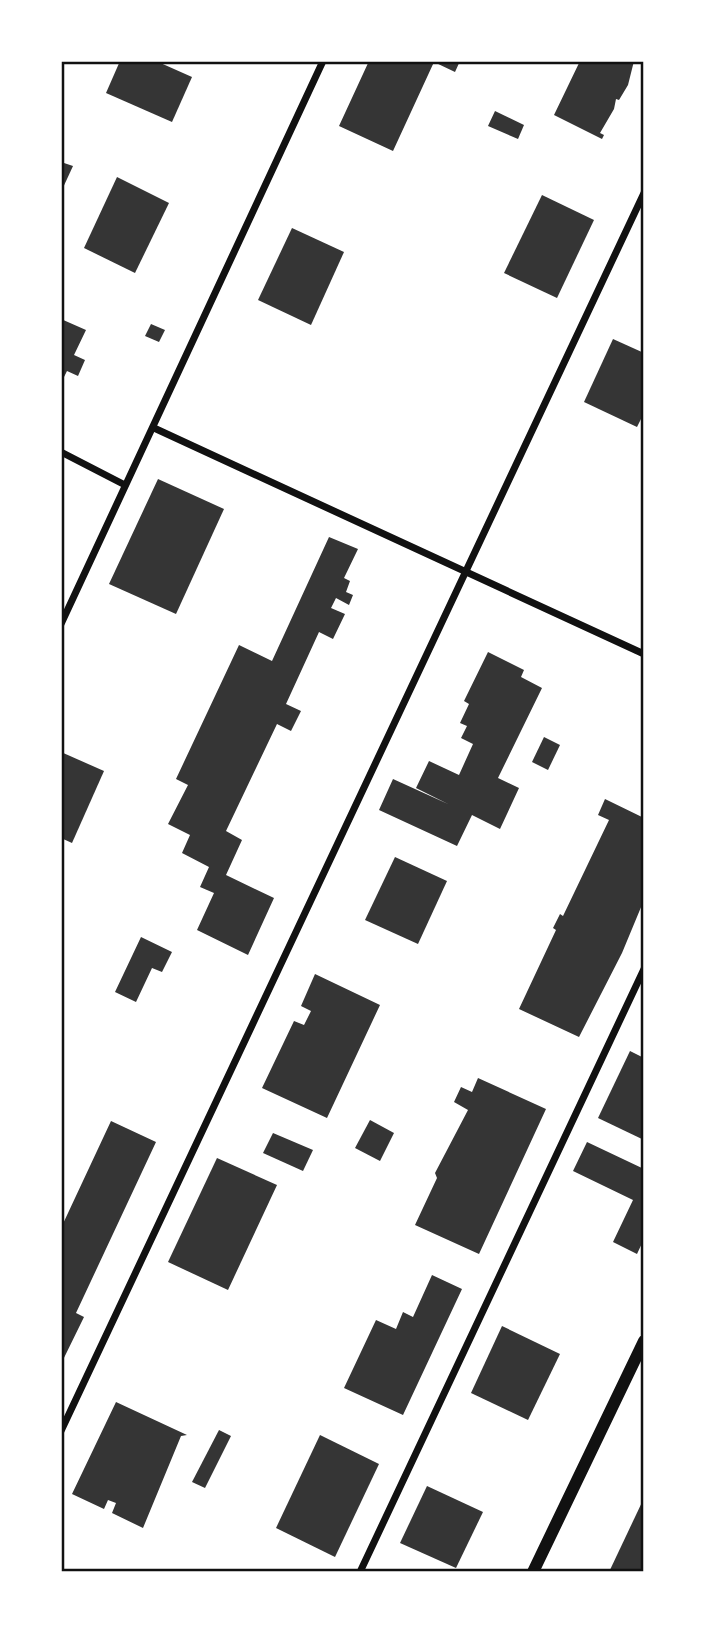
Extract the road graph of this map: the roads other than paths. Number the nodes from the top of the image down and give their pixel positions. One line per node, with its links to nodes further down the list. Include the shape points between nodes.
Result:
1 (323, 61): 3 (street)
2 (644, 193): 6 (street)
3 (154, 428): 5 (street); 6 (street)
4 (61, 452): 5 (street)
5 (125, 485): 7 (street)
6 (465, 570): 8 (street); 11 (street)
7 (61, 624)
8 (644, 654)
9 (644, 969): 12 (street)
10 (644, 1341): 13 (street)
11 (61, 1431)
12 (360, 1572)
13 (533, 1572)

